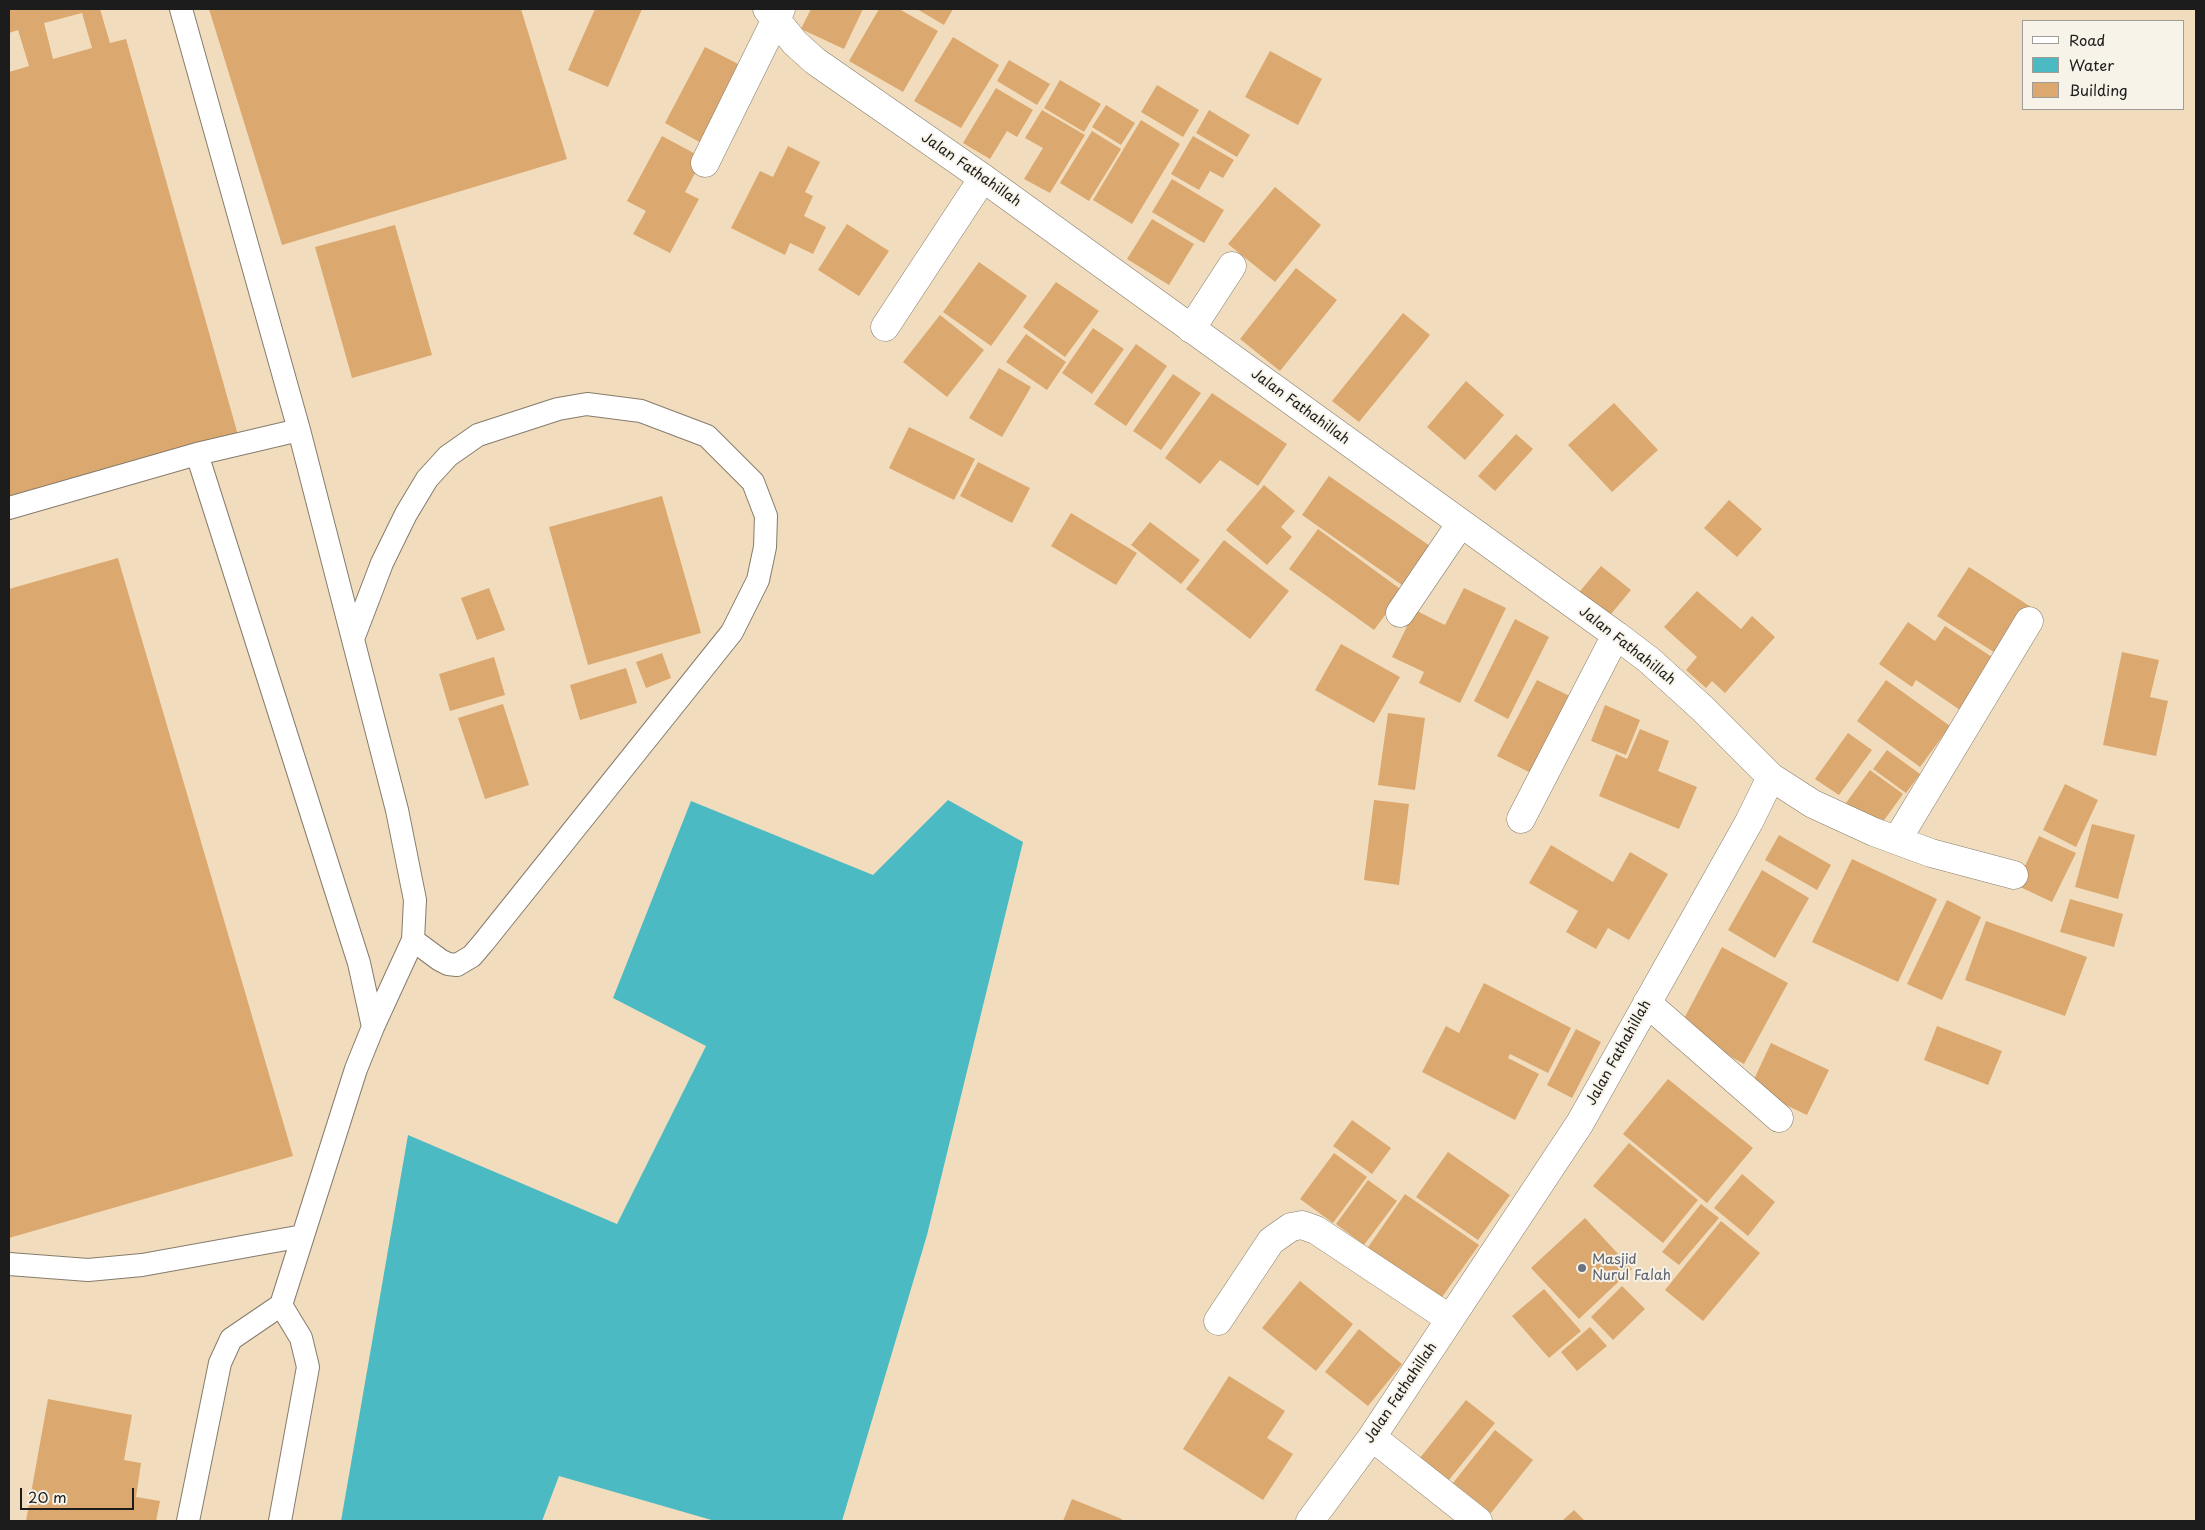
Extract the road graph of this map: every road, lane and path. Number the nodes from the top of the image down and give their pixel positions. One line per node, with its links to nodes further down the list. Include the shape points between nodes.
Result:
1 (181, 9): 8 (lane)
2 (775, 13): 3 (street); 4 (street, Jalan Fathahillah, via 815,61)
3 (705, 163)
4 (983, 178): 6 (street); 7 (street, Jalan Fathahillah)
5 (1232, 266): 7 (street)
6 (885, 327)
7 (1191, 329): 11 (street, Jalan Fathahillah)
8 (299, 430): 9 (lane); 15 (lane)
9 (197, 454): 10 (lane); 22 (lane, via 359,963)
10 (9, 508)
11 (1461, 523): 12 (street); 14 (street, Jalan Fathahillah)
12 (1400, 612)
13 (2029, 621): 18 (street)
14 (1616, 635): 16 (street, Jalan Fathahillah, via 1702,708); 17 (street)
15 (353, 639): 20 (lane, via 397,810 415,900); 20 (lane, via 382,564 427,479 448,456 478,435 558,408 587,404 641,411 706,436 753,482 766,516 765,547 758,580 732,632 483,943 472,956 457,965 440,960)
16 (1771, 777): 18 (street, via 1813,804); 21 (street, Jalan Fathahillah)
17 (1521, 819)
18 (1897, 840): 19 (street)
19 (2014, 875)
20 (414, 940): 22 (lane)
21 (1647, 1003): 23 (street); 27 (street, Jalan Fathahillah, via 1580,1123)
22 (373, 1027): 24 (lane, via 356,1069)
23 (1779, 1118)
24 (303, 1236): 25 (lane, via 142,1266 88,1270); 26 (lane)
25 (9, 1264)
26 (281, 1304): 30 (lane, via 231,1340 220,1363); 31 (lane, via 301,1338 308,1367)
27 (1450, 1320): 28 (street, via 1316,1230 1302,1225 1291,1227 1270,1241); 29 (street, Jalan Fathahillah)
28 (1218, 1321)
29 (1372, 1437): 32 (street, Jalan Fathahillah); 33 (street)
30 (188, 1521)
31 (280, 1521)
32 (1310, 1521)
33 (1478, 1521)

